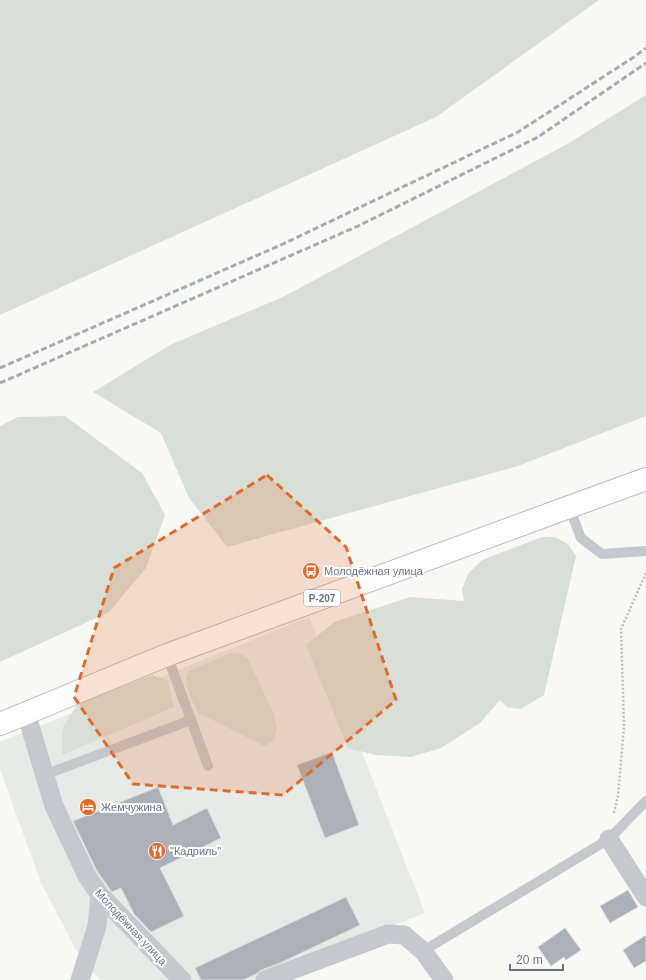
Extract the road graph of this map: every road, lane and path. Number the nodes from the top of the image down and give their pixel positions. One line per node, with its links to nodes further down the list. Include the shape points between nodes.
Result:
1 (646, 479): 2 (main road, Р-207)
2 (569, 507): 3 (lane, via 581,538 602,554); 5 (main road, Р-207)
3 (646, 551)
4 (646, 573): 12 (path, via 621,629 624,726 618,796)
5 (167, 655): 6 (main road, Р-207); 7 (lane)
6 (26, 713): 8 (main road, Р-207); 10 (street, Молодёжная улица)
7 (191, 720): 9 (lane); 10 (lane)
8 (0, 724)
9 (208, 766)
10 (44, 775): 13 (street, Молодёжная улица, via 54,806 87,876)
11 (646, 801): 12 (lane)
12 (608, 839): 14 (street); 15 (lane)
13 (100, 896): 16 (street, via 97,926); 17 (street, Молодёжная улица)
14 (646, 897)
15 (424, 951): 18 (street, via 404,935 388,934); 19 (street)
16 (80, 980)
17 (182, 980)
18 (265, 980)
19 (444, 980)

